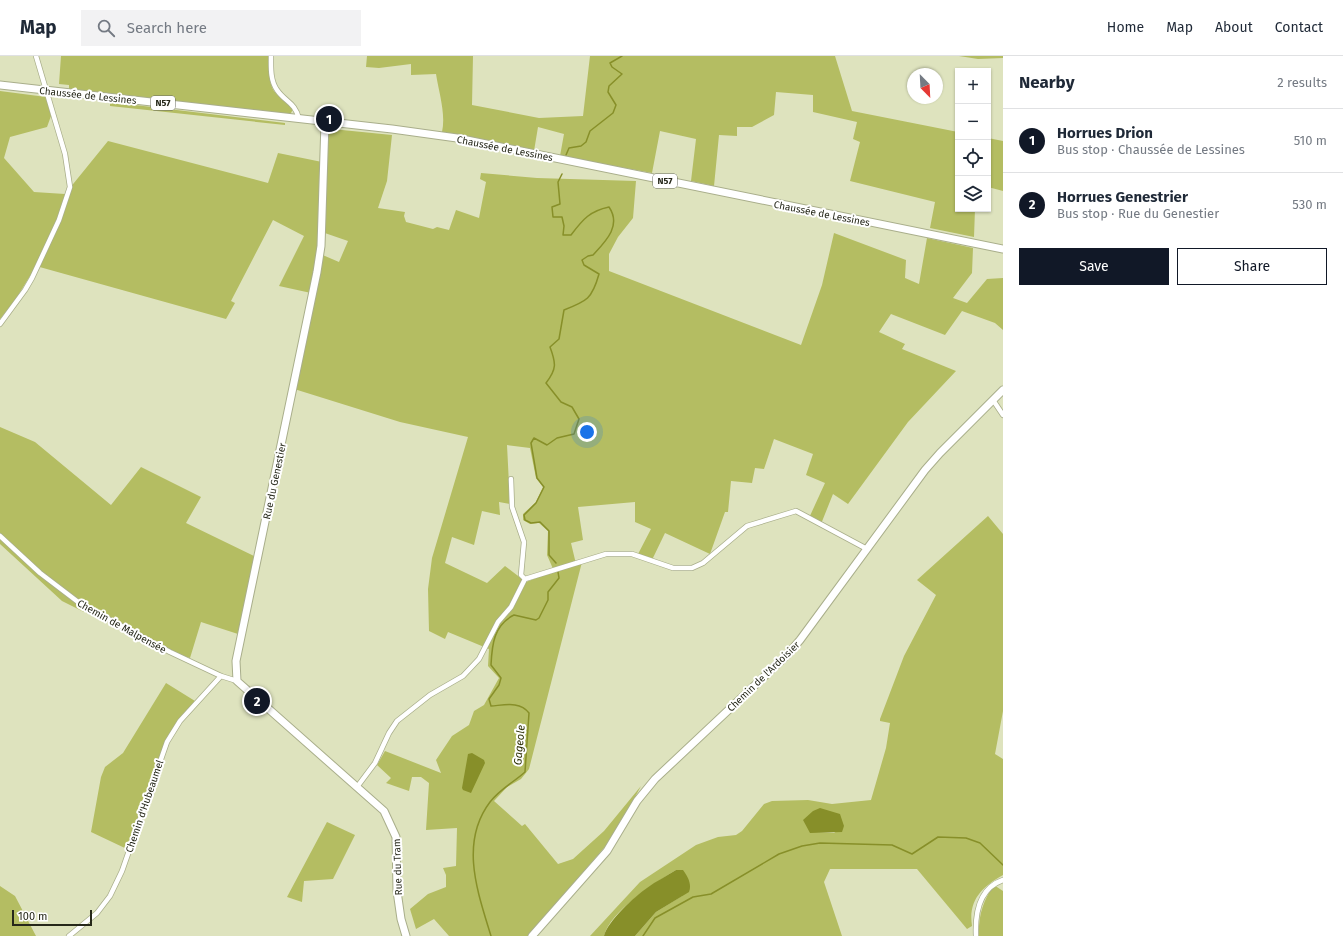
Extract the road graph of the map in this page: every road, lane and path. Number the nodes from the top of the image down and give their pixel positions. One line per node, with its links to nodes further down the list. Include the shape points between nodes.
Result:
1 (36, 56): 4 (street)
2 (271, 56): 5 (street, via 271,75 277,90 296,108)
3 (0, 85): 4 (street, Chaussée de Lessines / N57)
4 (47, 90): 5 (street, Chaussée de Lessines / N57); 8 (street, via 65,154 70,187 59,220 32,278)
5 (299, 119): 6 (street, Chaussée de Lessines / N57)
6 (325, 122): 7 (street, Chaussée de Lessines / N57, via 457,138); 17 (street, Rue du Genestier, via 318,272 236,662)
7 (1003, 249)
8 (0, 324)
9 (1003, 390): 10 (street, Chemin de l'Ardoisier)
10 (993, 400): 11 (street); 14 (street, Chemin de l'Ardoisier, via 925,470)
11 (1003, 415)
12 (511, 479): 15 (street, via 512,507 524,542 521,575)
13 (0, 536): 16 (street, Chemin de Malpensée, via 40,573 82,605)
14 (868, 549): 15 (street, via 796,511 747,526 703,563 692,568 673,568 632,554 617,553); 22 (street, Chemin de l'Ardoisier, via 787,655 645,790 607,851)
15 (525, 579): 18 (street, via 479,659 463,676 430,695 397,721 375,763)
16 (221, 676): 17 (street, Chemin de Malpensée); 20 (street, Chemin d'Hubeaumel, via 180,721 167,742 122,871 110,896 97,913)
17 (237, 681): 18 (street)
18 (357, 787): 21 (street, Rue du Tram, via 384,811 395,830 397,891)
19 (1003, 880): 23 (street, via 993,884 982,898 977,913)
20 (69, 936)
21 (406, 936)
22 (532, 936)
23 (976, 936)

